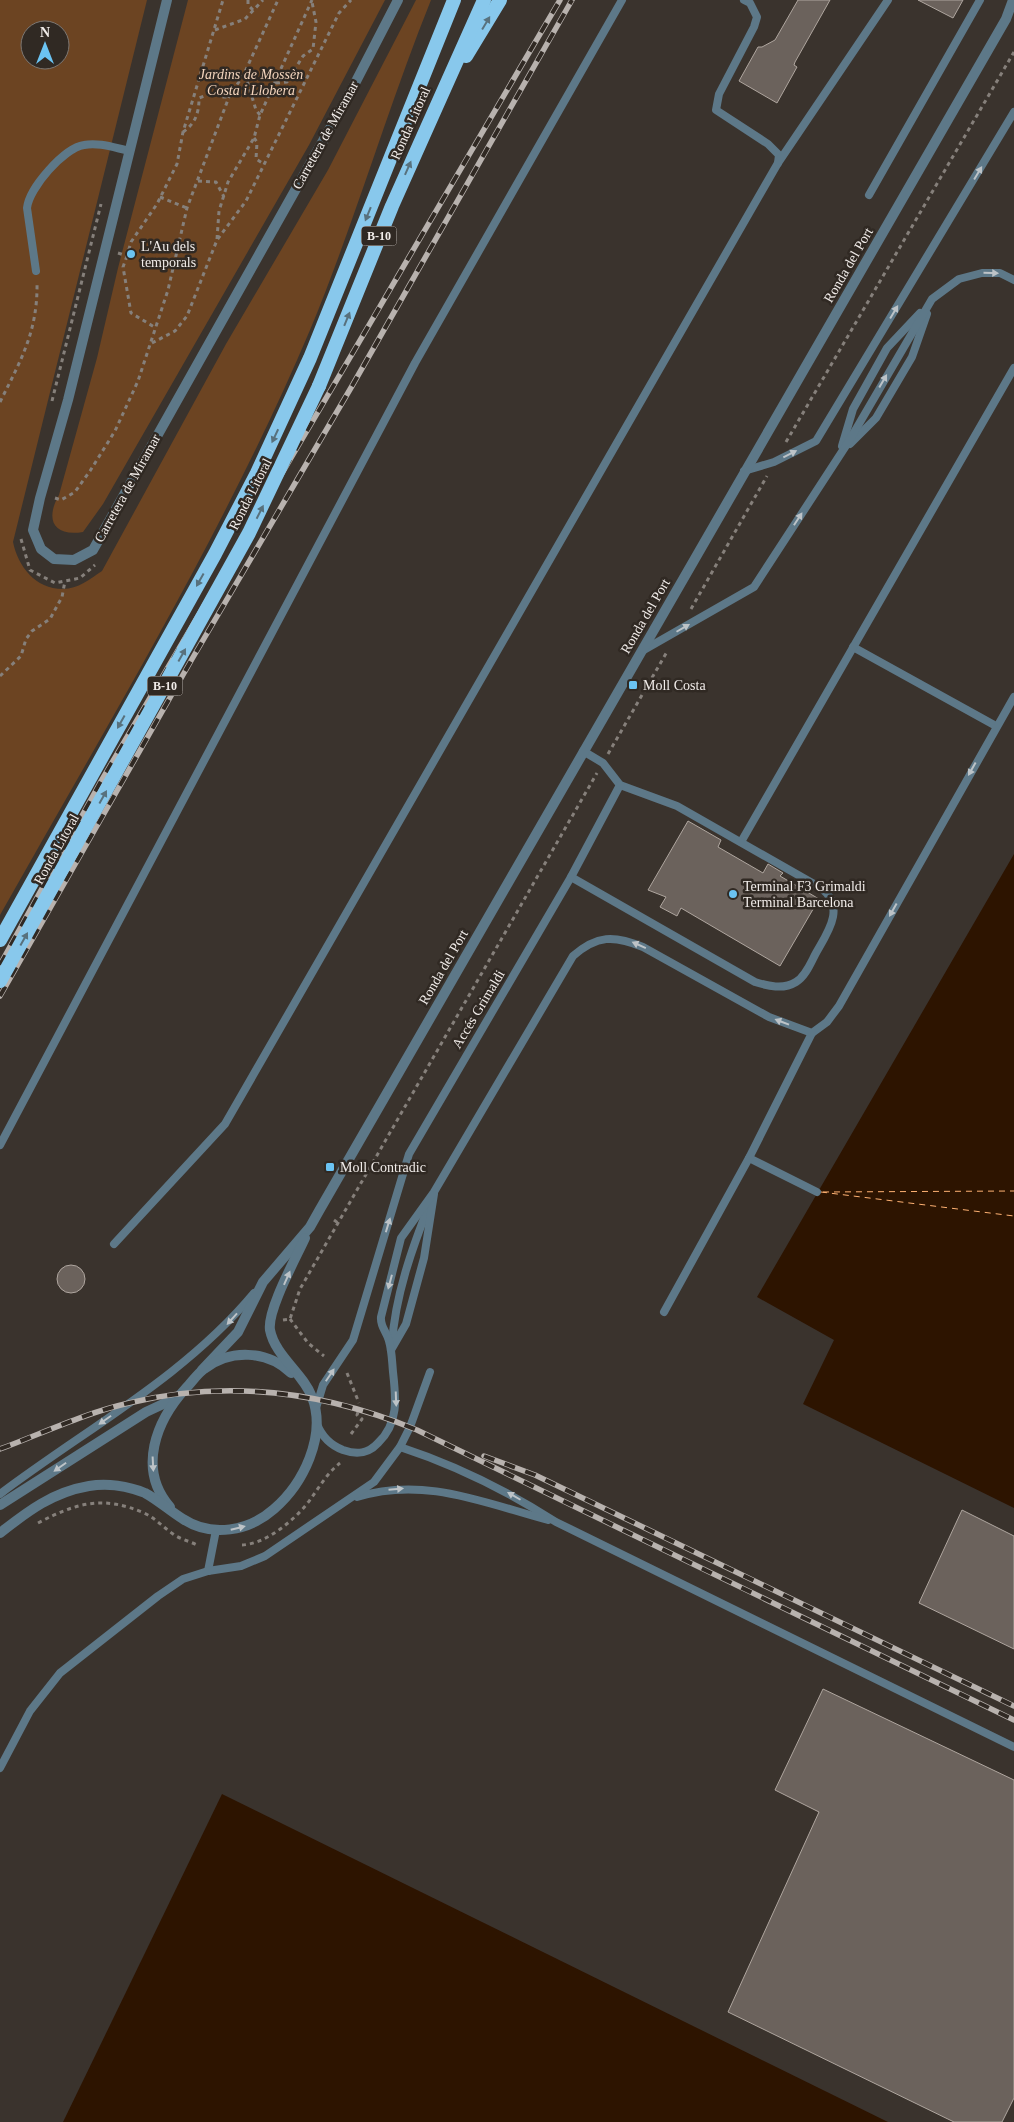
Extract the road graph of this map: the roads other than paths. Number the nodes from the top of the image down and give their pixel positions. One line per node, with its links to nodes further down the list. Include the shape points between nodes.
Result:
1 (167, 0): 17 (street, Carretera de Miramar)
2 (398, 0): 17 (street, Carretera de Miramar, via 351,91 93,550 74,560 54,559 41,549 34,530)
3 (444, 0): 16 (highway, B-10)
4 (454, 0): 16 (highway, Ronda Litoral / B-10)
5 (484, 0): 14 (highway, Ronda Litoral / B-10)
6 (500, 0): 14 (highway, B-10, one-way to 6)
7 (622, 0): 37 (lane, via 415,363)
8 (744, 0): 18 (lane, via 750,3 757,17 719,94 716,110 768,144 779,155)
9 (888, 0): 18 (lane)
10 (980, 0): 19 (lane)
11 (1013, 0): 13 (street, Ronda del Port)
12 (1014, 11): 13 (street, Ronda del Port)
13 (1006, 19): 25 (street, Ronda del Port)
14 (434, 110): 35 (highway, Ronda Litoral / B-10, one-way to 14, bridge, via 249,533 288,456)
15 (1014, 112): 25 (lane, one-way to 15, via 774,462 816,441)
16 (405, 120): 34 (highway, Ronda Litoral / B-10, one-way to 34, via 310,358 257,473)
17 (130, 151): 20 (lane, via 97,144 70,149 41,180 27,199 26,208)
18 (778, 163): 42 (lane, via 225,1124)
19 (869, 195)
20 (36, 271)
21 (1014, 280): 22 (lane, one-way to 21, via 959,279 982,273 1000,273)
22 (932, 299): 24 (lane, one-way to 22); 24 (lane, via 912,358 876,418); 24 (lane, via 887,348 853,409)
23 (1014, 368): 26 (lane)
24 (840, 455): 27 (lane, one-way to 24, via 754,586)
25 (744, 471): 27 (street, Ronda del Port)
26 (853, 647): 29 (lane); 32 (lane)
27 (640, 652): 30 (street, Ronda del Port)
28 (1014, 698): 29 (lane)
29 (996, 726): 36 (lane, one-way to 36, via 839,1006 827,1022)
30 (583, 751): 31 (lane, via 603,763); 41 (street, Ronda del Port)
31 (620, 785): 32 (lane, via 677,806); 33 (lane, Accés Grimaldi)
32 (741, 842): 33 (lane, via 821,888 834,904 831,926 804,974 796,982 768,986 755,982)
33 (571, 877): 50 (lane, Accés Grimaldi, one-way to 33, via 323,1385 353,1340 409,1154)
34 (0, 940)
35 (0, 981)
36 (812, 1033): 38 (lane); 39 (lane, one-way to 39, via 769,1017 624,939 605,938 586,945 573,956)
37 (0, 1145)
38 (749, 1158): 40 (lane); 44 (lane)
39 (434, 1192): 45 (lane, via 415,1240 396,1309); 45 (lane, via 428,1244 420,1276 406,1324); 45 (lane, one-way to 45, via 402,1238 380,1322)
40 (817, 1192)
41 (310, 1227): 43 (street); 48 (street, one-way to 41, via 274,1342 270,1321)
42 (114, 1244)
43 (263, 1282): 46 (street, via 238,1332); 52 (lane, one-way to 52, via 232,1319 189,1360)
44 (664, 1312)
45 (391, 1350): 50 (lane, one-way to 50, via 395,1412 385,1436 375,1447 360,1453 340,1449 326,1440)
46 (202, 1370): 48 (street, via 224,1358 254,1355 276,1362); 49 (street)
47 (430, 1372): 51 (lane)
48 (303, 1384): 50 (street, via 312,1397)
49 (177, 1397): 54 (street, one-way to 54, via 146,1412); 55 (street, one-way to 55, via 158,1431 152,1460 157,1487)
50 (315, 1421): 57 (street, one-way to 50, via 242,1528 281,1503 300,1480 308,1462)
51 (400, 1448): 53 (lane, via 374,1482); 56 (lane, one-way to 51, via 512,1494 440,1460)
52 (0, 1494)
53 (348, 1500): 56 (lane, one-way to 56, via 394,1489 443,1491); 59 (lane, via 252,1563)
54 (0, 1505)
55 (176, 1514): 57 (street, via 194,1524); 58 (street, via 135,1490 90,1486 41,1502)
56 (556, 1522): 60 (lane)
57 (216, 1530): 59 (lane)
58 (0, 1533)
59 (208, 1571): 61 (lane, via 183,1579 158,1596 60,1673 30,1711)
60 (1014, 1747)
61 (0, 1768)

